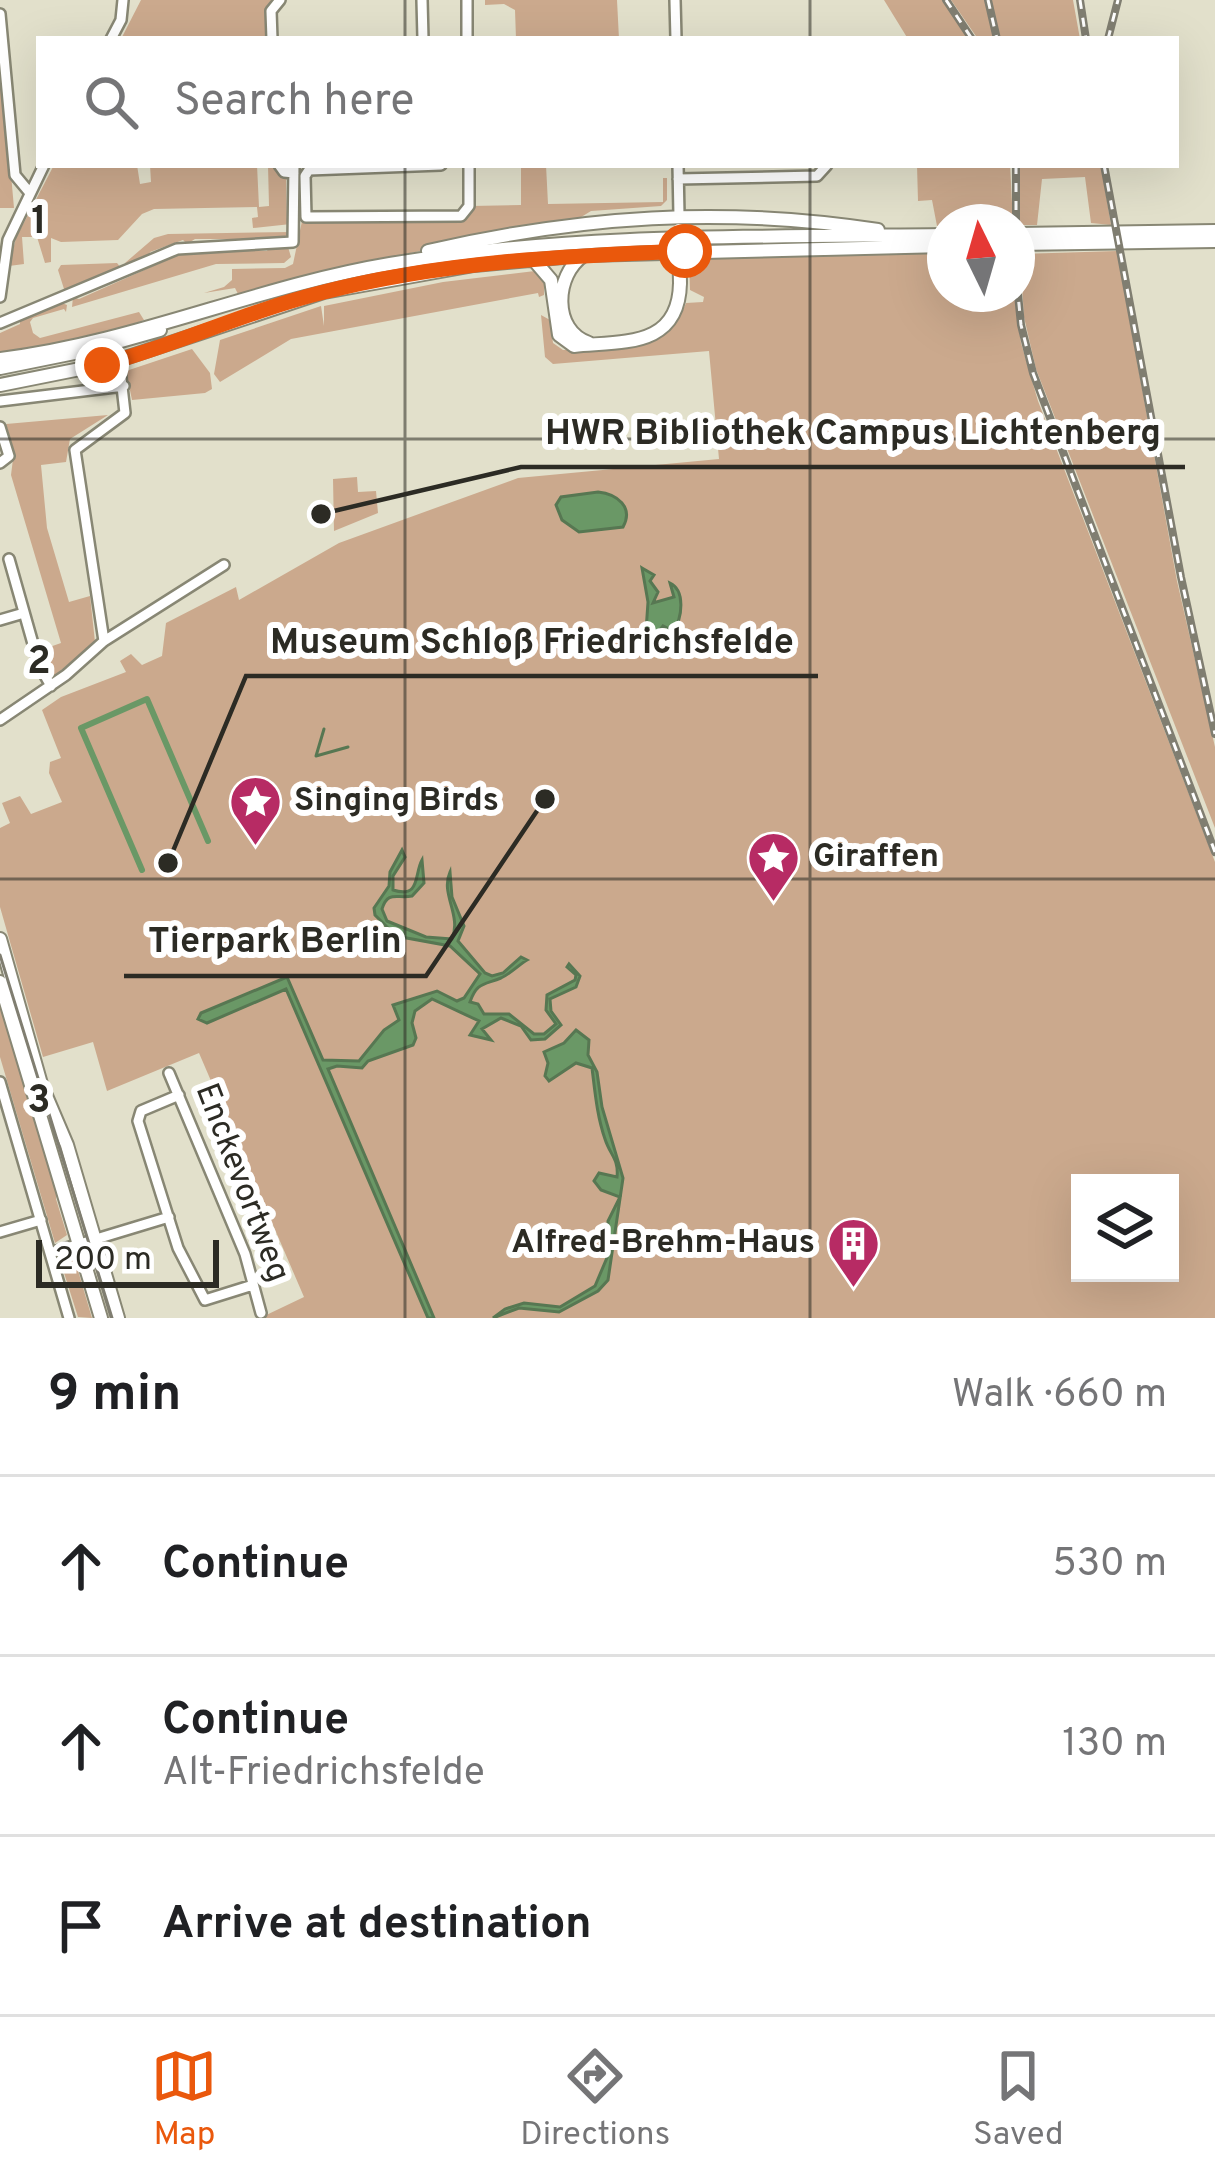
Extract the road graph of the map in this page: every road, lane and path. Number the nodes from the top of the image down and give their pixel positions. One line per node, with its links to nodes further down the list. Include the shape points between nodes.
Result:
1 (123, 0): 7 (street)
2 (280, 0): 8 (street, via 271,11)
3 (422, 0): 9 (street)
4 (467, 0): 10 (street)
5 (675, 0): 11 (street)
6 (0, 14): 19 (street, via 15,175)
7 (113, 36)
8 (272, 36)
9 (423, 36)
10 (467, 36)
11 (676, 36)
12 (42, 168): 19 (street)
13 (362, 168): 14 (street, via 309,170 307,217 461,216 469,206)
14 (469, 168)
15 (678, 168): 18 (street)
16 (824, 168): 18 (street, via 818,176)
17 (294, 169): 34 (street, via 293,242 177,249)
18 (678, 178): 22 (street)
19 (30, 193): 21 (street)
20 (0, 218): 21 (street)
21 (17, 220): 33 (street)
22 (679, 223): 25 (main road, via 838,225); 32 (main road, via 601,220 507,233); 36 (main road, bridge, via 674,315 655,334)
23 (1215, 231): 24 (main road)
24 (1035, 234)
25 (903, 235): 26 (main road); 32 (main road, via 583,243)
26 (927, 235)
27 (1215, 241): 28 (main road)
28 (1035, 244)
29 (927, 246): 30 (main road)
30 (585, 255): 31 (main road); 36 (main road, via 568,269 562,293 568,333)
31 (532, 258): 35 (main road, via 364,283); 36 (main road, via 551,280 561,339)
32 (387, 264): 38 (main road, via 89,350)
33 (0, 297)
34 (1, 318)
35 (212, 327): 37 (main road); 39 (main road)
36 (591, 344)
37 (119, 360): 39 (main road); 40 (street)
38 (0, 363)
39 (0, 381)
40 (124, 386): 41 (street); 48 (street, via 123,416 74,450)
41 (0, 401)
42 (0, 427): 43 (street, via 9,457)
43 (0, 464)
44 (8, 559): 46 (street)
45 (224, 565): 48 (street)
46 (24, 613): 47 (street); 49 (street)
47 (0, 620)
48 (104, 641): 49 (street)
49 (51, 686): 50 (street)
50 (0, 720)
51 (0, 939): 59 (main road)
52 (0, 982): 60 (main road)
53 (169, 1073): 55 (street, Enckevortweg)
54 (0, 1082): 57 (street)
55 (179, 1095): 56 (street, via 138,1115); 62 (street, Enckevortweg)
56 (169, 1217): 59 (street); 62 (street, via 200,1297)
57 (40, 1220): 58 (street); 61 (street)
58 (0, 1232)
59 (94, 1239): 60 (street); 66 (main road)
60 (79, 1244): 61 (street); 65 (main road)
61 (50, 1253): 64 (street)
62 (254, 1286): 63 (street, Enckevortweg)
63 (261, 1313)
64 (69, 1318)
65 (101, 1318)
66 (118, 1318)

